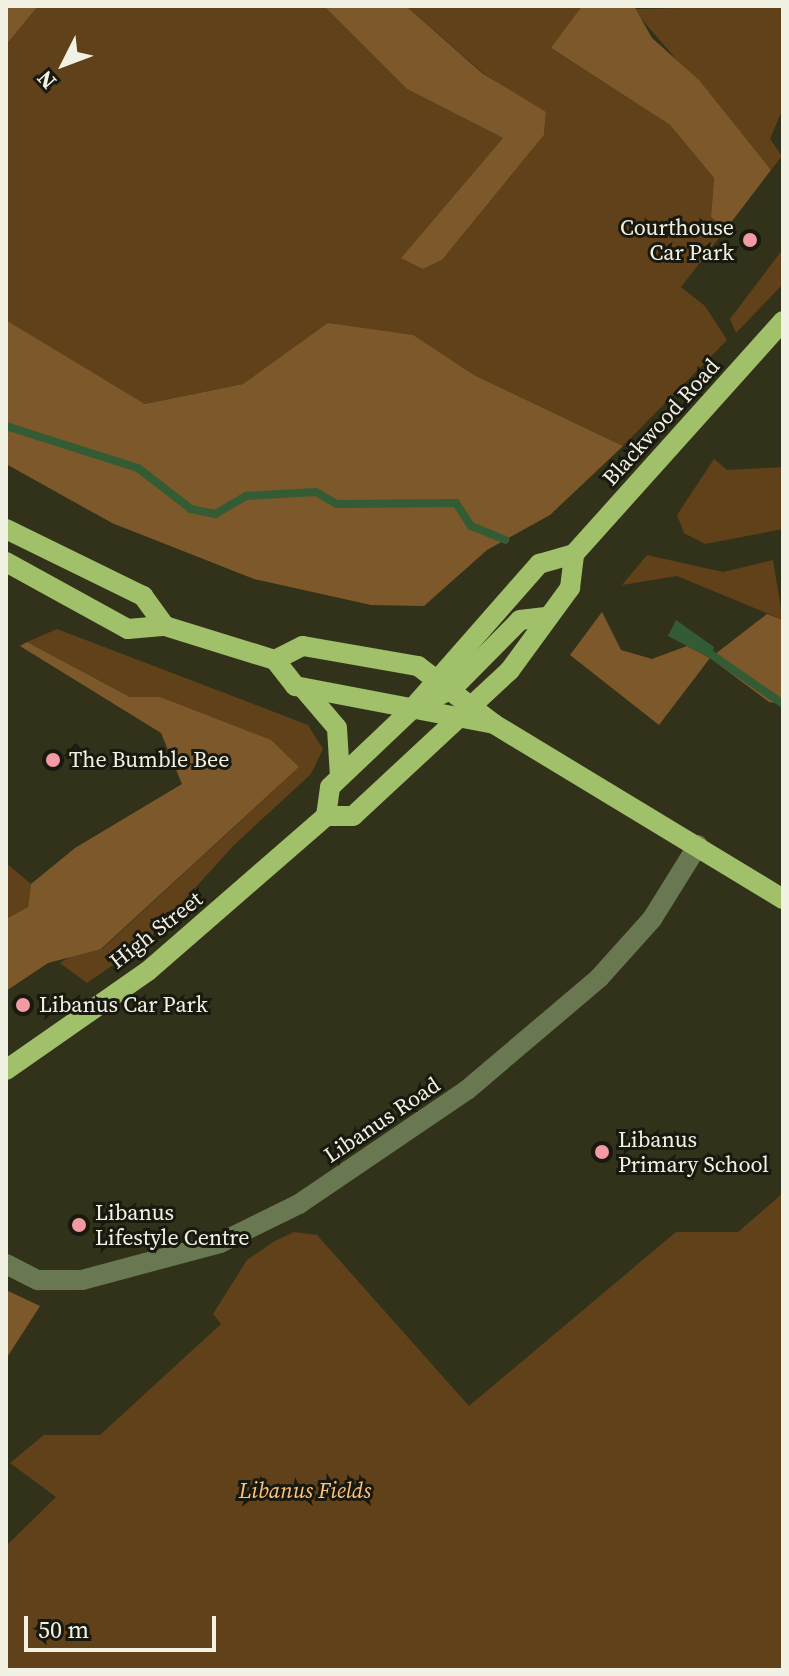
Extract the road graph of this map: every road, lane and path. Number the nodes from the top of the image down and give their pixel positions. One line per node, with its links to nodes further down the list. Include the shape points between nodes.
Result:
1 (783, 321): 3 (main road, Blackwood Road)
2 (6, 529): 6 (main road, via 143,596)
3 (574, 554): 5 (main road, via 570,588); 8 (main road, Blackwood Road, via 539,564)
4 (6, 562): 6 (main road, via 128,629)
5 (544, 617): 8 (main road, via 520,620); 11 (main road, via 538,639)
6 (165, 626): 7 (main road)
7 (275, 660): 8 (main road, via 303,646); 9 (main road)
8 (445, 682): 10 (main road, Blackwood Road); 11 (main road)
9 (303, 688): 10 (main road); 14 (main road, via 337,728)
10 (415, 703): 12 (main road); 14 (main road)
11 (475, 707): 12 (main road, High Street); 13 (main road)
12 (459, 721): 13 (main road); 15 (main road, High Street, via 353,816)
13 (494, 724): 16 (main road)
14 (340, 777): 15 (main road, via 330,787)
15 (326, 816): 18 (main road, High Street, via 148,971)
16 (698, 845): 17 (main road); 19 (street, Libanus Road, via 671,894 599,978 467,1090 299,1204 220,1243 82,1280 38,1280)
17 (783, 899)
18 (6, 1070)
19 (6, 1264)

